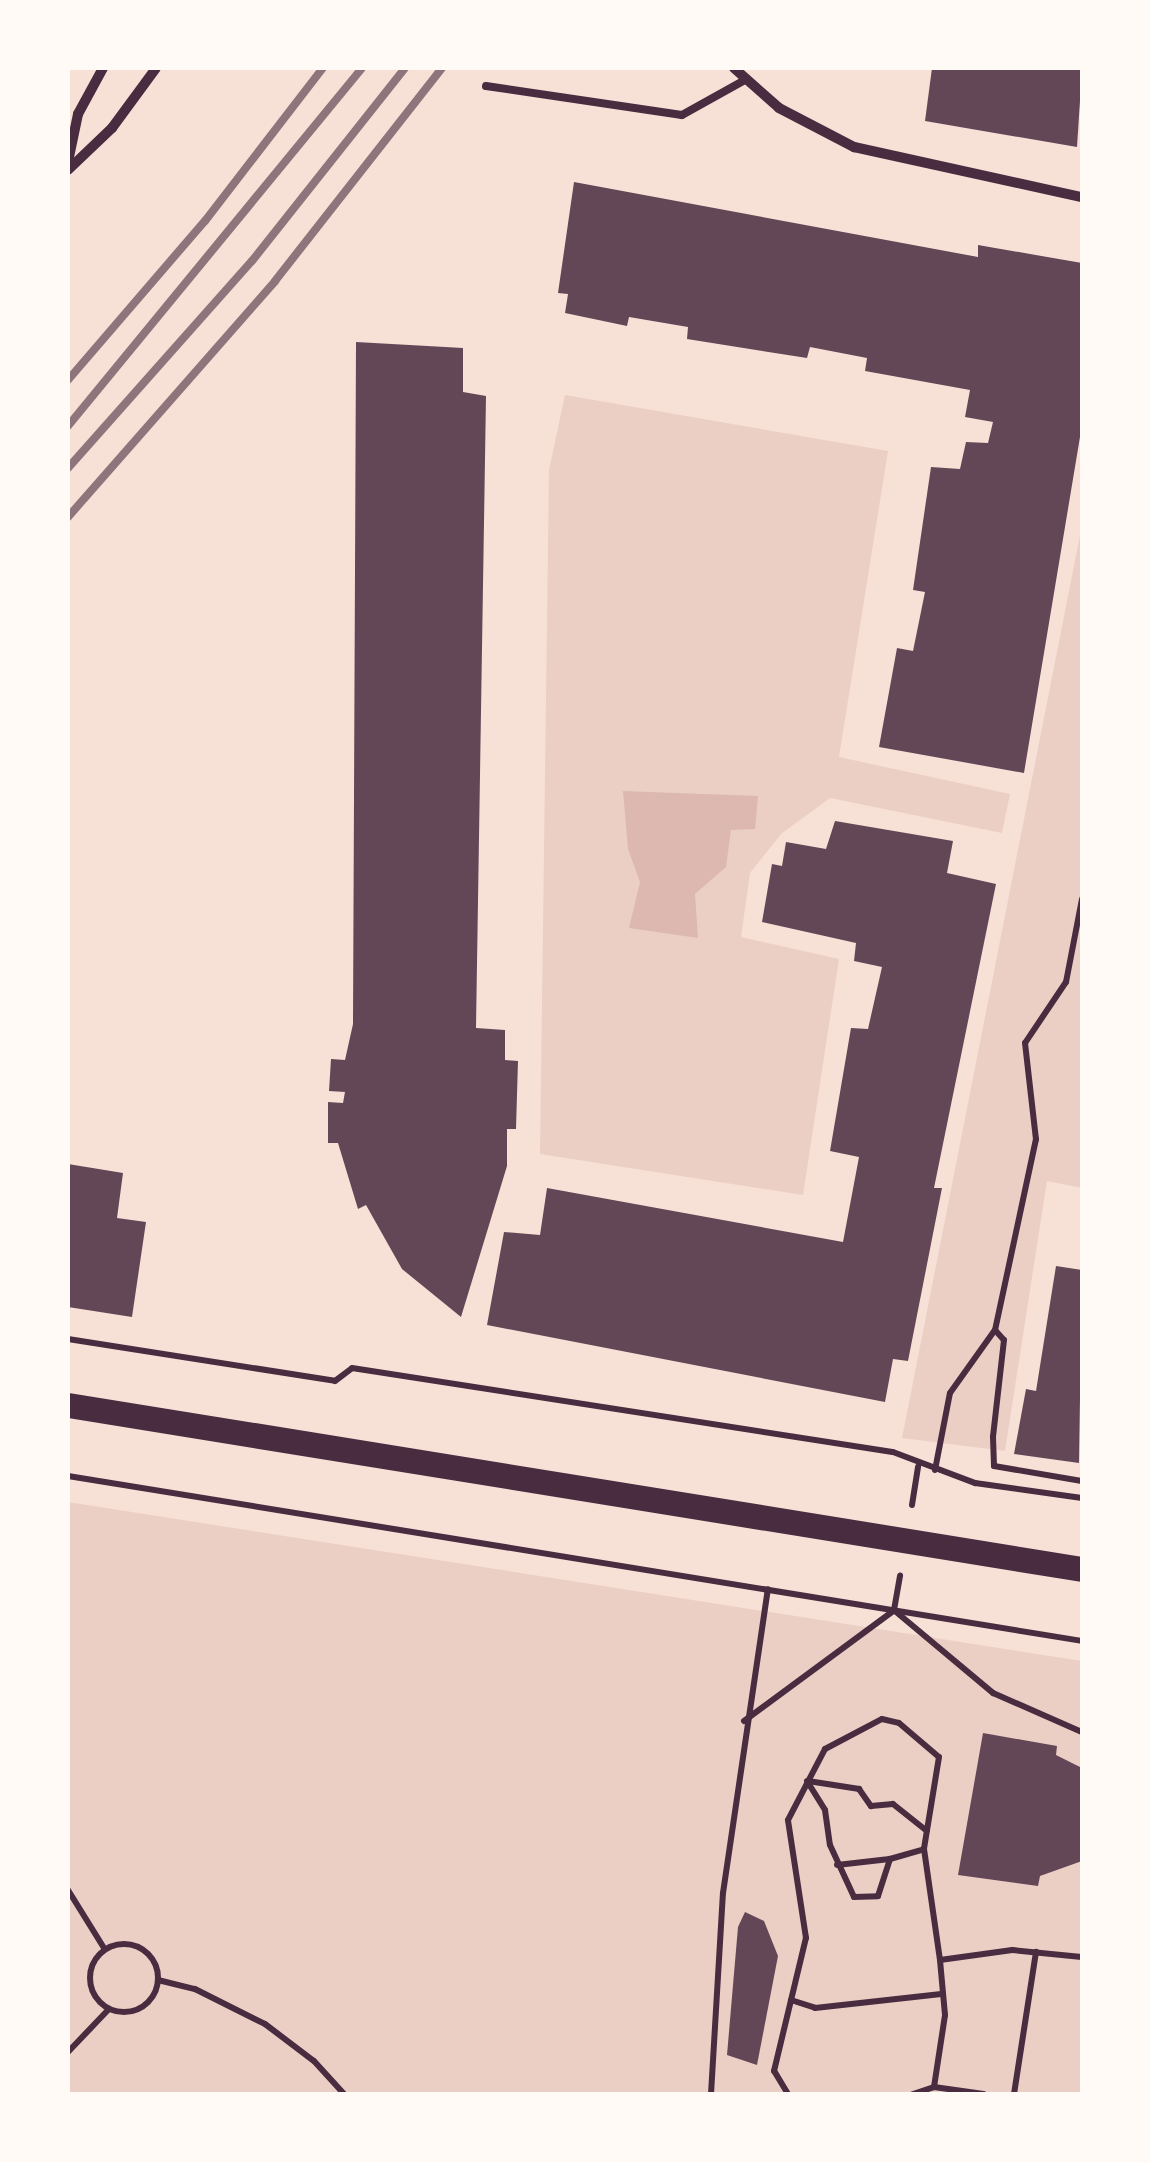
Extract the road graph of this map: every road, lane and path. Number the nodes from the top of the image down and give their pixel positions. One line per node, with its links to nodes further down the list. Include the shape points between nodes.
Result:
1 (103, 68): 6 (street, via 78,114)
2 (156, 68): 6 (street, via 112,128)
3 (734, 68): 4 (street)
4 (745, 80): 5 (lane, via 682,115); 7 (street, via 779,108 854,147)
5 (486, 86)
6 (68, 166)
7 (1082, 197)
8 (1082, 899): 9 (path, via 1066,982 1025,1043 1036,1139)
9 (995, 1330): 15 (path, via 950,1393); 17 (path, via 1004,1340 994,1466)
10 (68, 1339): 14 (path, via 335,1381 352,1368 892,1452)
11 (68, 1405): 13 (main road)
12 (68, 1417): 13 (main road)
13 (118, 1417): 20 (main road)
14 (918, 1466): 15 (path); 18 (path)
15 (935, 1470): 19 (path, via 975,1483)
16 (68, 1476): 22 (path)
17 (1082, 1480)
18 (915, 1489)
19 (1082, 1498)
20 (1082, 1569)
21 (899, 1582): 23 (path)
22 (768, 1589): 23 (path); 25 (path)
23 (894, 1610): 24 (path); 25 (path); 26 (path, via 993,1693)
24 (1082, 1641)
25 (744, 1721): 44 (path, via 723,1893)
26 (1082, 1732)
27 (806, 1780): 28 (path, via 832,1790 858,1789 871,1806 893,1804); 28 (path, via 826,1748 882,1719 899,1724 940,1757); 31 (path, via 826,1810); 39 (path, via 788,1820 806,1928)
28 (927, 1831): 29 (path)
29 (924, 1849): 30 (path); 36 (path)
30 (890, 1859): 31 (path); 31 (path, via 878,1896 854,1896)
31 (837, 1864)
32 (68, 1890): 33 (path)
33 (104, 1948): 37 (path, via 126,1943 146,1951); 40 (path, via 88,1975 94,1995)
34 (1036, 1952): 35 (path); 36 (path); 48 (path)
35 (1082, 1958)
36 (940, 1960): 38 (path)
37 (158, 1980): 40 (path, via 141,2008); 43 (path, via 195,1989 264,2024 314,2061)
38 (941, 1994): 39 (path, via 814,2008); 42 (path, via 944,2030)
39 (792, 2000): 45 (path, via 774,2070)
40 (110, 2009): 41 (path)
41 (68, 2052)
42 (934, 2087): 46 (path); 47 (path)
43 (344, 2094)
44 (711, 2094)
45 (788, 2094)
46 (913, 2094)
47 (984, 2094)
48 (1014, 2094)

